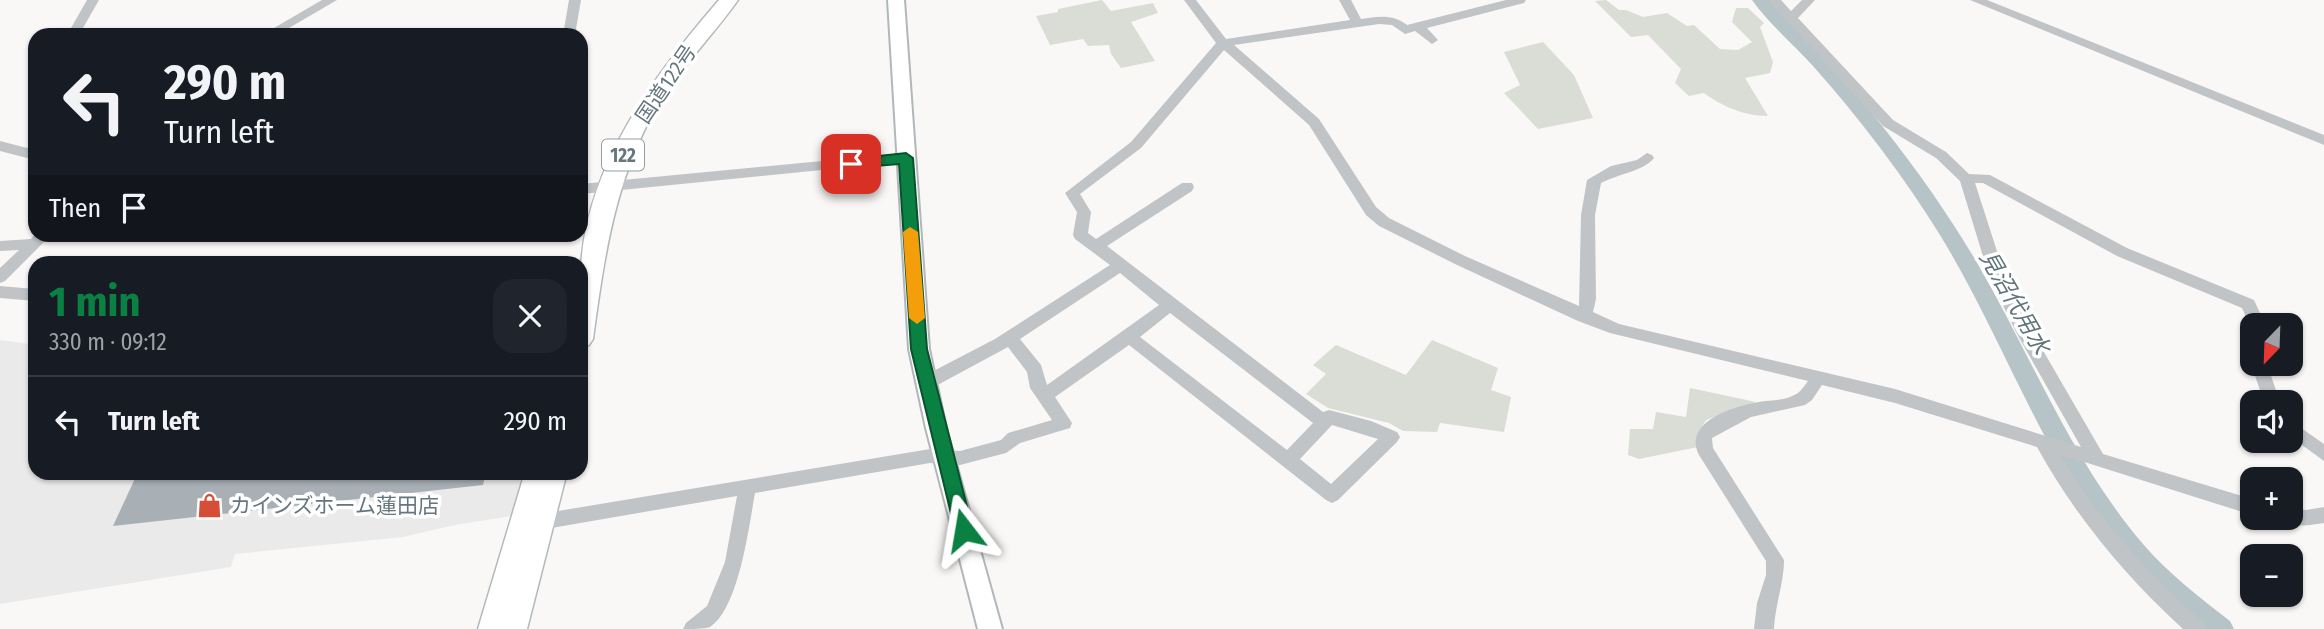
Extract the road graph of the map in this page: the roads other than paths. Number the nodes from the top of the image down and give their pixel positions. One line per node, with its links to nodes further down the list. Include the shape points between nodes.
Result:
1 (93, 0): 16 (street)
2 (331, 0): 17 (street)
3 (575, 0): 18 (street)
4 (717, 0): 28 (highway, 国道122号 / 122, via 644,91)
5 (729, 0): 28 (highway, 国道122号 / 122, via 688,47)
6 (896, 0): 24 (main road)
7 (1190, 0): 20 (street)
8 (1345, 0): 14 (street)
9 (1520, 0): 15 (street)
10 (1774, 0): 13 (street)
11 (1809, 0): 13 (street)
12 (1976, 0): 21 (street)
13 (1792, 17): 26 (street, via 1888,123 1941,155)
14 (1358, 23): 15 (street, via 1379,20 1396,22 1405,30); 20 (street)
15 (1418, 27): 19 (street)
16 (77, 28)
17 (281, 28)
18 (570, 28)
19 (1432, 40)
20 (1223, 43): 33 (street, via 1136,145 1072,193 1084,212 1080,235); 41 (street, via 1314,122 1371,211 1384,222)
21 (2324, 140)
22 (0, 146): 23 (street)
23 (28, 153)
24 (906, 158): 28 (street); 45 (main road, via 919,349)
25 (1647, 158): 41 (street, via 1594,180)
26 (1966, 179): 40 (street, via 1985,178 2122,252 2248,304); 52 (street, via 1998,279)
27 (1187, 187): 33 (street)
28 (596, 188): 29 (highway, 国道122号 / 122); 38 (highway, 国道122号 / 122, via 596,244)
29 (588, 221)
30 (28, 241): 32 (street)
31 (37, 242): 35 (street)
32 (0, 246)
33 (1096, 246): 34 (street)
34 (1120, 266): 39 (street); 43 (street)
35 (0, 277)
36 (0, 292): 37 (street)
37 (28, 294)
38 (588, 295)
39 (1170, 305): 42 (street); 47 (street)
40 (2252, 313)
41 (1584, 317): 44 (street, via 1616,330)
42 (1129, 337): 46 (street); 53 (street)
43 (1011, 339): 45 (street); 46 (street, via 1035,370 1036,383)
44 (1818, 376): 49 (street); 65 (street, via 1807,397 1794,404 1748,411 1706,431 1703,438 1704,450 1775,560)
45 (926, 383): 51 (main road)
46 (1045, 396): 51 (street, via 1065,423 1014,438 1006,446)
47 (1324, 422): 53 (street); 53 (street, via 1329,417 1391,437 1332,495)
48 (2303, 437): 50 (street)
49 (2047, 444): 52 (street); 66 (street, via 2087,514)
50 (2324, 454)
51 (945, 458): 56 (street, via 930,456); 64 (main road)
52 (2094, 459): 57 (street)
53 (1288, 460)
54 (537, 480): 60 (highway)
55 (552, 480): 60 (highway)
56 (747, 487): 60 (street); 63 (street, via 734,562 713,612)
57 (2240, 503)
58 (2324, 515): 59 (street)
59 (2303, 518)
60 (534, 522): 61 (highway); 62 (highway)
61 (492, 629)
62 (513, 629)
63 (693, 629)
64 (990, 629)
65 (1764, 629)
66 (2196, 629)

